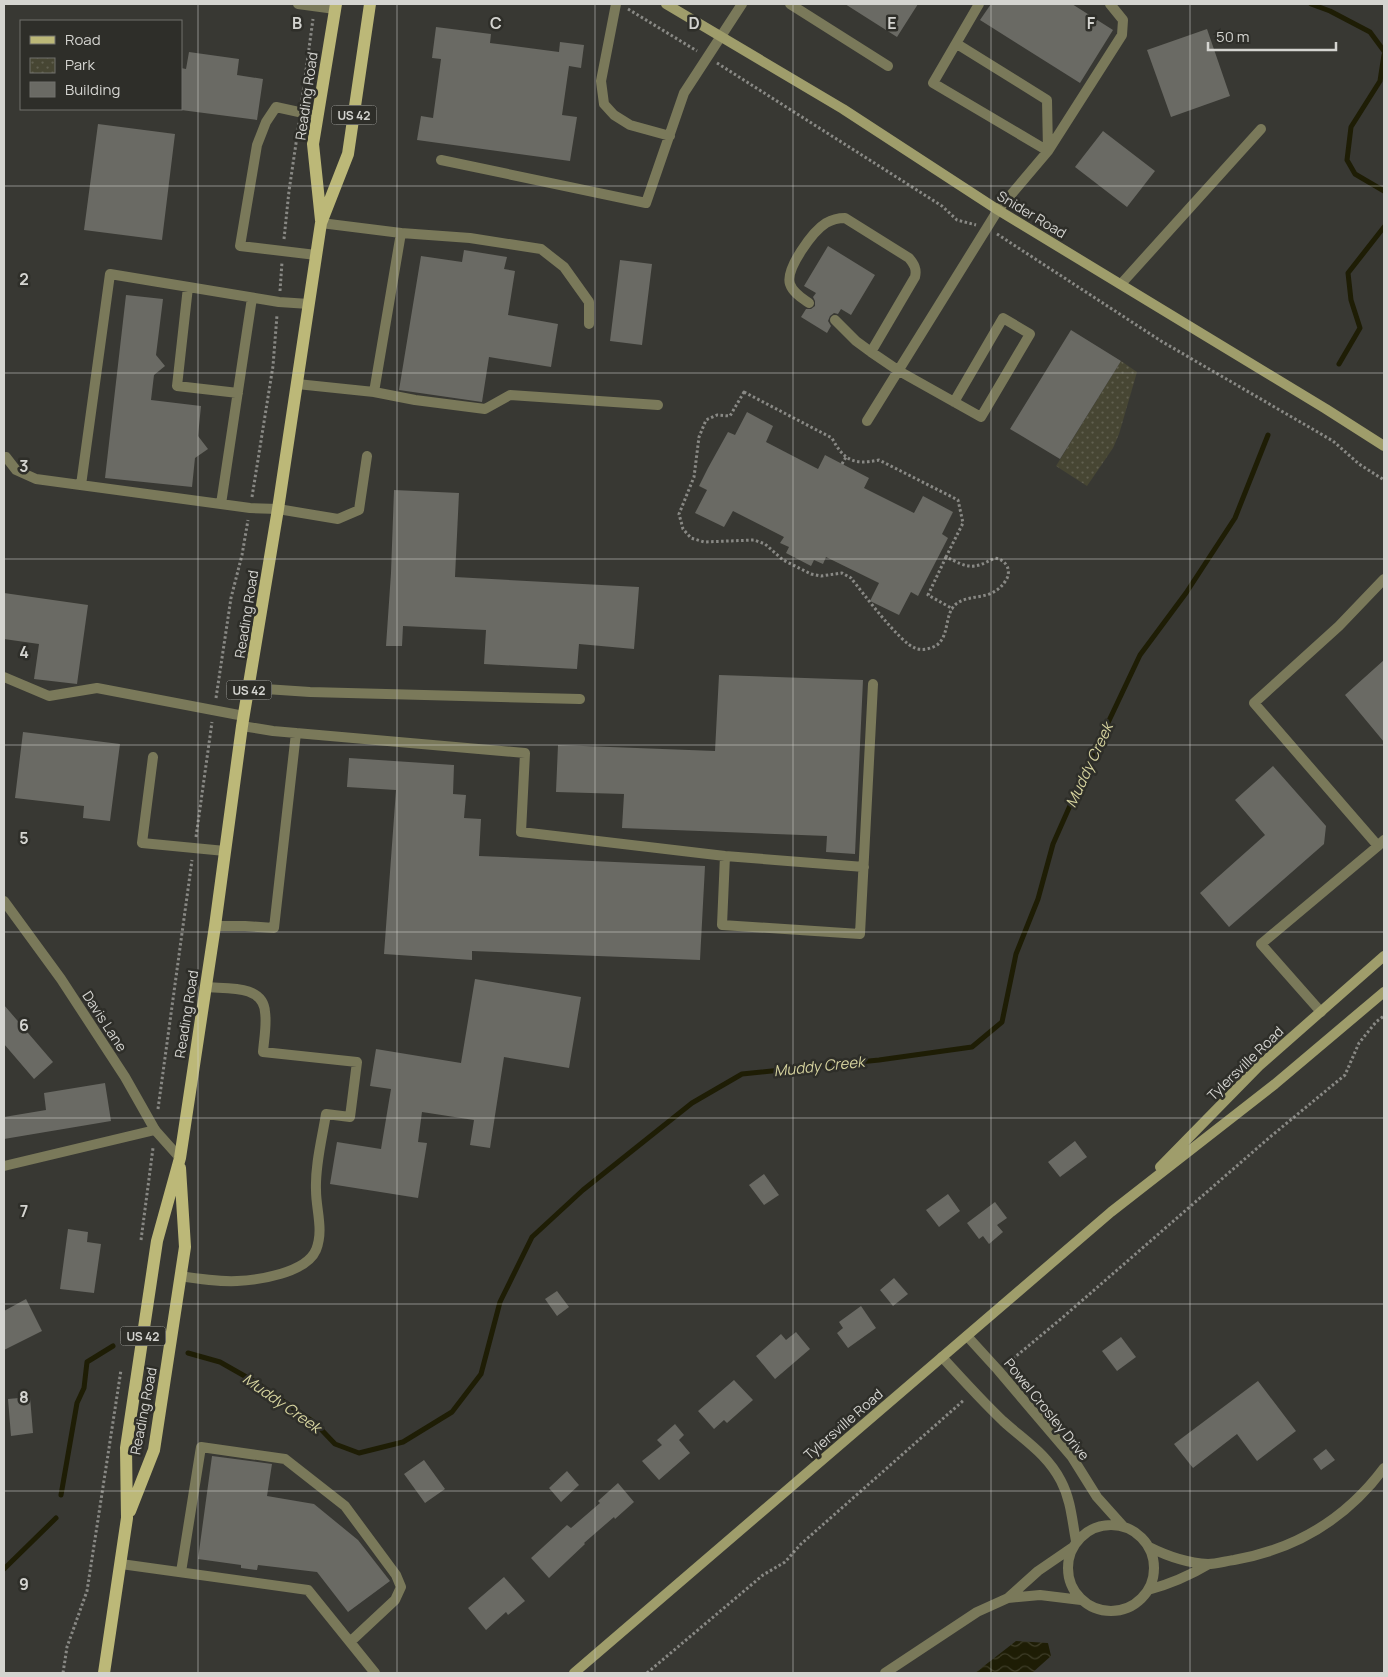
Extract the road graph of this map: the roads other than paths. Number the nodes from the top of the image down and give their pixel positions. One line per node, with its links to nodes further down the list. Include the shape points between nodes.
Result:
1 (298, 4): 9 (street)
2 (370, 4): 19 (main road, Reading Road / US 42, via 348,154)
3 (616, 4): 15 (street, via 601,81 604,104 630,125)
4 (666, 4): 10 (main road, Snider Road)
5 (742, 4): 10 (street)
6 (791, 4): 12 (street)
7 (979, 4): 11 (street)
8 (1110, 4): 16 (street, via 1123,20 1122,35)
9 (335, 6): 13 (main road, Reading Road / US 42)
10 (722, 37): 15 (street, via 684,93); 18 (main road, Snider Road, via 843,109)
11 (957, 44): 16 (street, via 1046,100); 16 (street, via 933,84)
12 (888, 66)
13 (318, 116): 19 (main road, Reading Road / US 42, via 313,144); 21 (street, via 276,107 266,122 256,145 240,246)
14 (1261, 128): 22 (street)
15 (670, 136): 17 (street, via 646,203)
16 (1048, 151): 18 (street)
17 (441, 160)
18 (998, 210): 22 (main road, Snider Road); 30 (street)
19 (321, 223): 20 (street); 21 (main road, Reading Road / US 42)
20 (401, 233): 28 (street, via 470,238 541,249 564,268 589,302); 32 (street)
21 (316, 254): 25 (main road, Reading Road / US 42)
22 (1121, 284): 37 (main road, Snider Road)
23 (188, 287): 24 (street); 33 (street, via 177,386); 40 (street, via 110,274)
24 (252, 298): 25 (street); 33 (street)
25 (309, 304): 31 (main road, Reading Road / US 42)
26 (809, 304): 29 (street, via 793,290 790,282 793,266 819,228 834,218 845,218 909,258 914,264 915,276)
27 (835, 320): 29 (street)
28 (589, 324)
29 (871, 352): 30 (street)
30 (898, 371): 34 (street); 36 (street)
31 (297, 384): 32 (street); 42 (main road, Reading Road / US 42)
32 (374, 392): 35 (street, via 484,409 510,395)
33 (238, 393): 41 (street)
34 (954, 402): 34 (street, via 981,417 1030,334 1002,318)
35 (658, 405)
36 (867, 421)
37 (1384, 446)
38 (366, 456): 42 (street, via 359,510 338,519)
39 (6, 457): 40 (street, via 16,470 36,479)
40 (81, 485): 41 (street)
41 (222, 504): 42 (street)
42 (278, 508): 46 (main road, Reading Road / US 42)
43 (1384, 579): 51 (street, via 1339,626 1254,703)
44 (4, 677): 48 (street, via 49,696 97,688 214,711)
45 (874, 684): 54 (street)
46 (249, 688): 47 (street); 48 (main road, Reading Road / US 42)
47 (580, 699)
48 (243, 721): 49 (street, via 273,731); 52 (main road, Reading Road / US 42)
49 (296, 733): 53 (street, via 525,753 521,832); 56 (street, via 274,928)
50 (153, 757): 52 (street, via 142,843)
51 (1381, 843): 60 (street, via 1261,944)
52 (225, 852): 56 (main road, Reading Road / US 42)
53 (725, 856): 54 (street); 54 (street, via 722,925 860,934)
54 (864, 867)
55 (4, 901): 61 (street, Davis Lane, via 61,978)
56 (215, 926): 58 (main road, Reading Road / US 42)
57 (1384, 956): 60 (main road, Tylersville Road)
58 (206, 987): 62 (main road, Reading Road / US 42); 65 (street, via 250,991 258,995 266,1011 263,1052 357,1062 350,1117 326,1114 316,1190 320,1232 316,1251 308,1261 297,1268 251,1280)
59 (1384, 992): 64 (main road, Tylersville Road, via 1275,1084)
60 (1321, 1012): 64 (main road, Tylersville Road, via 1259,1066)
61 (155, 1130): 62 (street, Davis Lane); 63 (street)
62 (180, 1158): 65 (main road, Reading Road / US 42, via 184,1247); 69 (main road, Reading Road / US 42, via 157,1240 126,1448)
63 (4, 1166)
64 (1131, 1196): 66 (main road, Tylersville Road)
65 (180, 1276): 69 (main road, Reading Road / US 42, via 154,1450)
66 (967, 1336): 67 (main road, Tylersville Road); 70 (street, Powel Crosley Drive, via 1072,1457 1097,1497)
67 (942, 1357): 71 (street, via 1008,1426 1031,1443 1048,1462 1070,1501); 82 (main road, Tylersville Road)
68 (1384, 1468): 74 (street, via 1341,1513 1311,1534 1258,1556)
69 (128, 1518): 73 (main road, Reading Road / US 42)
70 (1123, 1526): 71 (street, via 1098,1526); 72 (street, via 1134,1530)
71 (1074, 1544): 77 (street); 78 (street, via 1068,1560 1068,1575)
72 (1149, 1547): 74 (street, via 1168,1556); 76 (street, via 1154,1569)
73 (121, 1564): 75 (street); 80 (main road, Reading Road / US 42)
74 (1208, 1564): 76 (street, via 1193,1574)
75 (181, 1572): 79 (street, via 308,1590); 79 (street, via 201,1447 285,1459 345,1506 396,1575 401,1588 395,1600)
76 (1148, 1590): 78 (street, via 1140,1600 1116,1611 1091,1607)
77 (1008, 1598): 78 (street, via 1040,1595); 83 (street, via 977,1612)
78 (1081, 1600)
79 (350, 1642): 81 (street)
80 (104, 1673)
81 (375, 1673)
82 (574, 1673)
83 (885, 1673)

